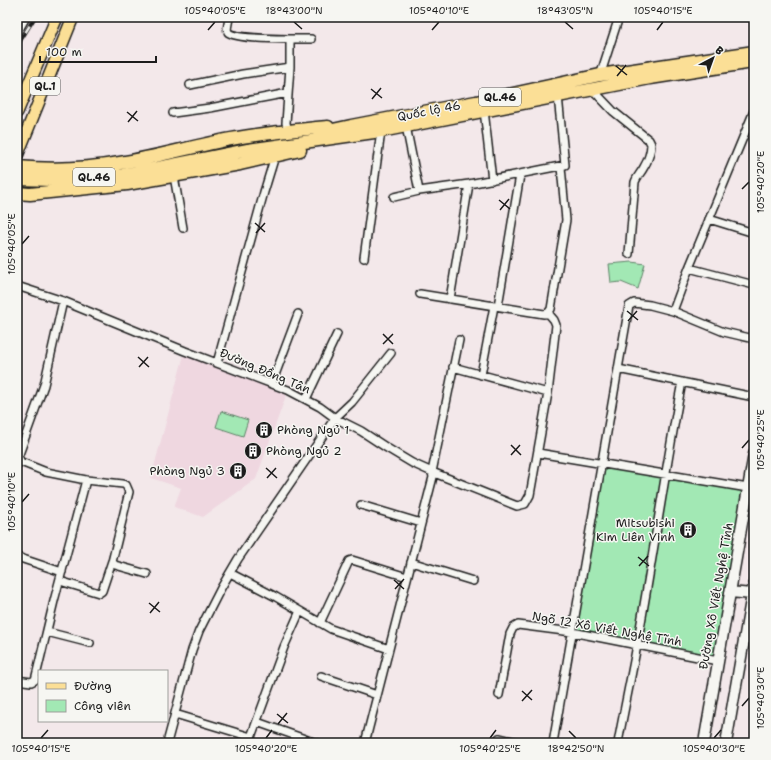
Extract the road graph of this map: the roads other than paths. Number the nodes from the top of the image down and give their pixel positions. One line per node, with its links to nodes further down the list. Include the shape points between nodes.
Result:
1 (26, 17): 6 (street)
2 (56, 17): 18 (main road, QL.1)
3 (73, 17): 24 (main road, QL.1)
4 (229, 17): 7 (street, via 228,30 234,36)
5 (619, 17): 11 (street)
6 (17, 33)
7 (290, 39): 8 (street); 10 (street)
8 (311, 39)
9 (752, 54): 11 (highway, Quốc lộ 46 / QL.46); 13 (highway, Quốc lộ 46 / QL.46)
10 (290, 67): 12 (street); 14 (street)
11 (600, 75): 13 (street); 20 (highway, Quốc lộ 46 / QL.46)
12 (190, 85)
13 (592, 90): 15 (highway, Quốc lộ 46 / QL.46); 39 (street, via 651,144 644,167 635,182)
14 (288, 93): 19 (street); 21 (street)
15 (558, 96): 16 (highway, Quốc lộ 46 / QL.46); 27 (street, via 565,163)
16 (484, 110): 20 (highway, Quốc lộ 46 / QL.46); 31 (street)
17 (754, 111): 36 (street)
18 (17, 112)
19 (173, 113)
20 (404, 121): 22 (highway, Quốc lộ 46 / QL.46); 23 (highway, Quốc lộ 46 / QL.46); 33 (street)
21 (288, 131): 22 (highway); 26 (highway, via 232,139 120,163 56,169)
22 (348, 131): 23 (highway, Quốc lộ 46 / QL.46); 25 (highway); 28 (highway, Quốc lộ 46 / QL.46, via 248,150)
23 (382, 131): 40 (street)
24 (17, 156)
25 (275, 156): 28 (highway); 55 (street)
26 (17, 167)
27 (561, 167): 29 (street); 49 (street, via 566,220 551,309)
28 (172, 171): 30 (highway, QL.46, via 52,180); 34 (highway, via 126,184 30,194); 37 (street)
29 (520, 175): 31 (street); 47 (street)
30 (17, 179)
31 (492, 180): 32 (street)
32 (469, 184): 33 (street); 45 (street)
33 (418, 191): 35 (street)
34 (17, 193)
35 (394, 197)
36 (709, 219): 38 (street); 41 (street)
37 (183, 228)
38 (754, 233)
39 (629, 254)
40 (364, 258)
41 (689, 268): 42 (street); 48 (street)
42 (754, 285)
43 (17, 286): 46 (street, Đường Đồng Tân)
44 (420, 294): 45 (street)
45 (450, 299): 47 (street)
46 (63, 301): 55 (street, Đường Đồng Tân); 70 (street, via 44,385 18,457 29,466)
47 (496, 306): 49 (street); 58 (street)
48 (673, 311): 52 (street, via 724,332); 57 (street, via 634,302 629,306)
49 (548, 313): 61 (street, via 556,325)
50 (298, 314): 60 (street)
51 (337, 334): 63 (street)
52 (754, 339)
53 (458, 340): 56 (street)
54 (391, 353): 64 (street)
55 (217, 362): 60 (street, Đường Đồng Tân)
56 (453, 367): 58 (street); 68 (street)
57 (618, 369): 59 (street); 67 (street)
58 (481, 375): 61 (street)
59 (682, 382): 62 (street); 69 (street)
60 (272, 383): 63 (street, Đường Đồng Tân)
61 (548, 393): 65 (street)
62 (754, 397)
63 (306, 399): 64 (street, Đường Đồng Tân)
64 (336, 418): 68 (street, Đường Đồng Tân, via 403,458); 78 (street)
65 (538, 453): 67 (street); 68 (street, Đường Đồng Tân, via 527,501 517,506)
66 (754, 454): 71 (main road, Đường Xô Viết Nghệ Tĩnh)
67 (602, 464): 69 (street); 89 (street)
68 (432, 472): 73 (street, via 433,477)
69 (664, 474): 71 (street); 91 (street)
70 (86, 480): 75 (street, via 123,484 128,488); 77 (street)
71 (748, 488): 84 (main road, Đường Xô Viết Nghệ Tĩnh)
72 (362, 505): 73 (street)
73 (421, 523): 76 (street)
74 (17, 557): 77 (street)
75 (112, 560): 79 (street, via 115,565); 81 (street, via 102,591 98,593)
76 (411, 562): 80 (street); 82 (street)
77 (62, 572): 81 (street)
78 (230, 573): 86 (street); 98 (street, via 196,640)
79 (147, 574)
80 (407, 577): 87 (street, via 349,561); 92 (street)
81 (60, 581): 88 (street)
82 (473, 581)
83 (754, 583): 85 (main road)
84 (730, 592): 85 (main road); 93 (main road, Đường Xô Viết Nghệ Tĩnh)
85 (753, 594): 109 (main road)
86 (300, 611): 87 (street); 99 (street)
87 (320, 623): 92 (street)
88 (47, 632): 90 (street); 95 (street, via 35,680)
89 (572, 632): 91 (street, Ngõ 12 Xô Viết Nghệ Tĩnh); 97 (street, Ngõ 12 Xô Viết Nghệ Tĩnh, via 521,625 513,628); 106 (street)
90 (90, 643)
91 (637, 645): 93 (street, Ngõ 12 Xô Viết Nghệ Tĩnh); 107 (street)
92 (389, 649): 96 (street)
93 (718, 661): 108 (main road, Đường Xô Viết Nghệ Tĩnh)
94 (321, 676): 96 (street)
95 (17, 680)
96 (377, 695): 104 (street)
97 (499, 695)
98 (174, 714): 101 (street); 102 (street)
99 (257, 722): 101 (street); 103 (street)
100 (499, 738): 105 (street)
101 (250, 740)
102 (167, 743)
103 (316, 743)
104 (365, 743)
105 (522, 743)
106 (553, 743)
107 (618, 743)
108 (704, 743)
109 (726, 743)

